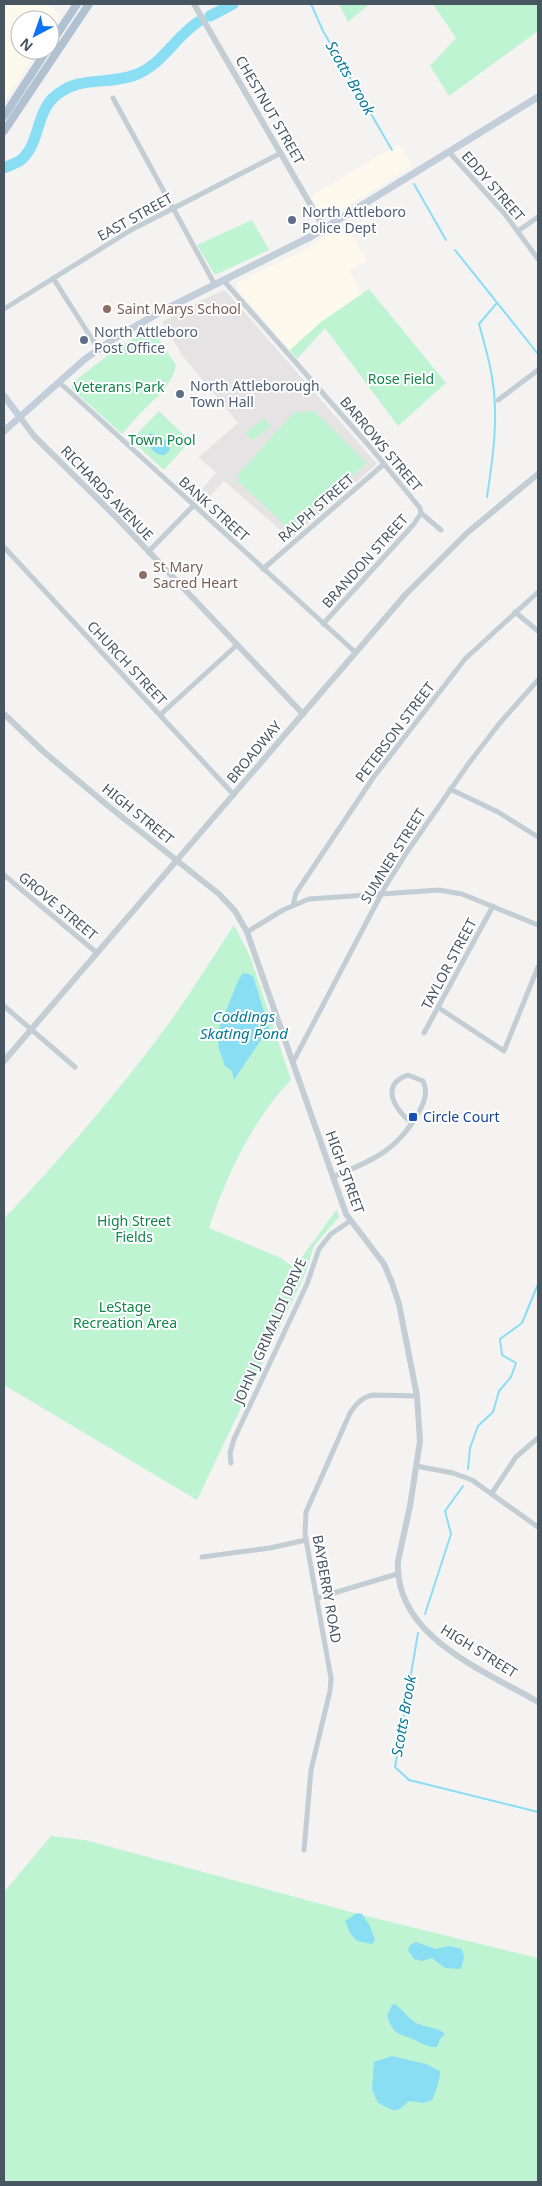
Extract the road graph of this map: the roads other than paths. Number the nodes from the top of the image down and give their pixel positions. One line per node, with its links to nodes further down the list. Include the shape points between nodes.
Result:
1 (77, 4): 4 (main road)
2 (89, 4): 9 (main road)
3 (194, 4): 11 (street, CHESTNUT STREET)
4 (60, 30)
5 (40, 60): 8 (main road)
6 (538, 97): 10 (main road)
7 (113, 98): 12 (street)
8 (4, 116)
9 (4, 131)
10 (448, 152): 14 (main road); 15 (street, EDDY STREET)
11 (281, 153): 12 (street, EAST STREET); 14 (street, CHESTNUT STREET)
12 (172, 208): 17 (street, EAST STREET); 19 (street)
13 (538, 217): 15 (street)
14 (324, 228): 18 (main road)
15 (518, 231): 16 (street, EDDY STREET)
16 (538, 259)
17 (53, 278): 20 (street, EAST STREET); 21 (street)
18 (224, 281): 19 (main road); 28 (street, BARROWS STREET)
19 (215, 285): 21 (main road, via 140,323)
20 (4, 309)
21 (99, 350): 23 (main road)
22 (538, 370): 25 (street)
23 (59, 382): 26 (main road); 30 (street, BANK STREET)
24 (4, 396): 26 (main road)
25 (498, 400)
26 (20, 417): 27 (main road); 34 (street, RICHARDS AVENUE, via 34,436)
27 (4, 431)
28 (384, 464): 31 (street, BARROWS STREET); 35 (street, RALPH STREET)
29 (538, 474): 41 (street, BROADWAY, via 441,557)
30 (193, 506): 34 (street); 35 (street, BANK STREET)
31 (421, 513): 32 (street, BARROWS STREET); 38 (street, BRANDON STREET)
32 (441, 530)
33 (4, 547): 45 (street, CHURCH STREET)
34 (148, 552): 40 (street, RICHARDS AVENUE)
35 (263, 569): 38 (street, BANK STREET)
36 (538, 592): 37 (street, PETERSON STREET)
37 (515, 612): 39 (street); 52 (street, PETERSON STREET, via 465,659 428,707 343,822 296,893)
38 (324, 624): 41 (street, BANK STREET)
39 (538, 631)
40 (237, 645): 44 (street, RICHARDS AVENUE); 45 (street)
41 (355, 652): 44 (street, BROADWAY)
42 (538, 680): 46 (street, SUMNER STREET, via 499,724)
43 (4, 714): 49 (street, HIGH STREET, via 44,752)
44 (303, 714): 47 (street, BROADWAY)
45 (160, 715): 47 (street, CHURCH STREET)
46 (450, 789): 48 (street, via 498,812); 51 (street, SUMNER STREET)
47 (234, 795): 49 (street, BROADWAY)
48 (538, 837)
49 (177, 862): 55 (street, HIGH STREET, via 218,894); 56 (street, BROADWAY)
50 (4, 875): 56 (street, GROVE STREET)
51 (382, 893): 52 (street, via 309,899); 53 (street, via 450,891); 63 (street, SUMNER STREET)
52 (293, 905): 55 (street)
53 (493, 906): 54 (street); 59 (street, TAYLOR STREET)
54 (538, 924)
55 (248, 932): 63 (street, HIGH STREET)
56 (97, 953): 60 (street, BROADWAY)
57 (538, 967): 59 (street, via 504,1051)
58 (4, 1006): 60 (street)
59 (439, 1008): 61 (street, TAYLOR STREET)
60 (31, 1029): 62 (street, BROADWAY); 64 (street)
61 (424, 1033)
62 (4, 1061)
63 (293, 1062): 66 (street, HIGH STREET)
64 (74, 1066)
65 (412, 1123): 65 (street, via 425,1099 426,1088 423,1081 408,1075 399,1078 391,1095 396,1106); 66 (street, via 390,1149)
66 (333, 1178): 67 (street, HIGH STREET)
67 (350, 1221): 68 (street, HIGH STREET, via 379,1257 392,1283); 70 (street, JOHN J GRIMALDI DRIVE, via 331,1234 319,1249 307,1284 231,1445)
68 (417, 1396): 71 (street, HIGH STREET, via 420,1441); 74 (street, BAYBERRY ROAD, via 373,1394 354,1407 306,1512)
69 (538, 1438): 72 (street, via 516,1457)
70 (231, 1462)
71 (416, 1466): 72 (street, via 466,1477); 76 (street, HIGH STREET)
72 (492, 1492): 73 (street)
73 (538, 1527)
74 (306, 1540): 75 (street); 77 (street, BAYBERRY ROAD)
75 (202, 1558)
76 (397, 1574): 77 (street); 78 (street, HIGH STREET, via 407,1605 418,1624 430,1635)
77 (317, 1598): 79 (street, BAYBERRY ROAD, via 331,1685 311,1770)
78 (538, 1702)
79 (304, 1850)

